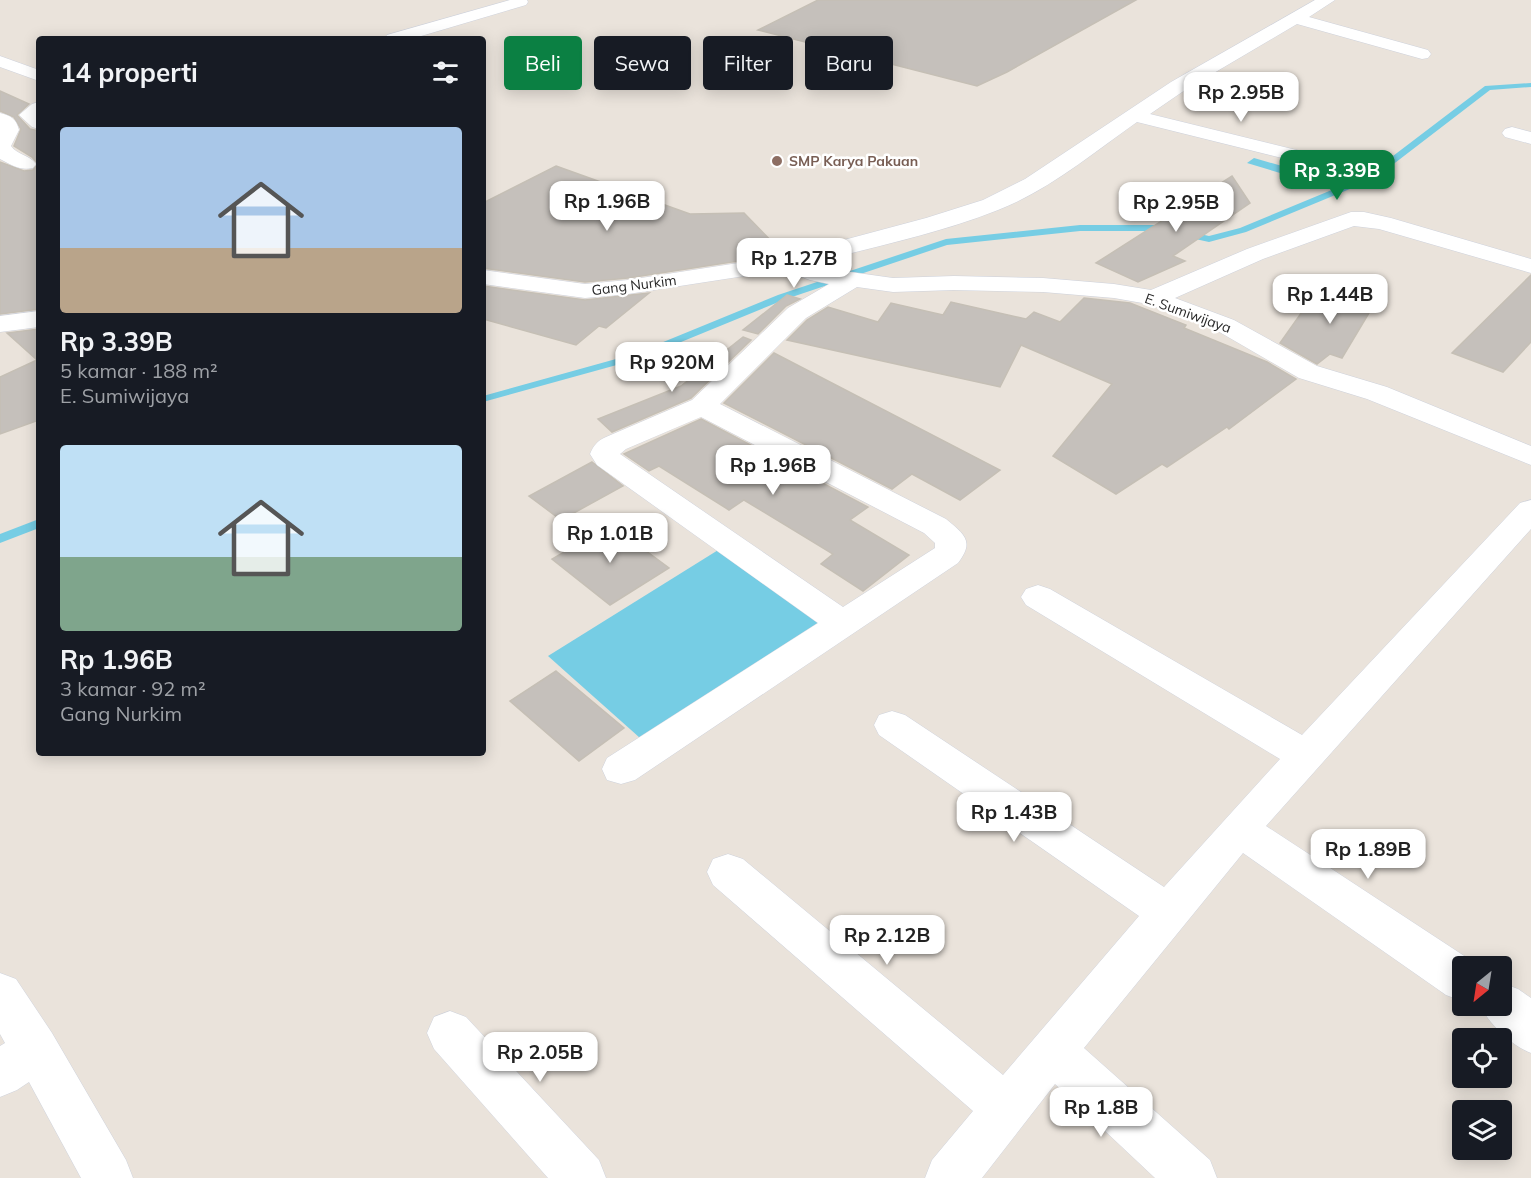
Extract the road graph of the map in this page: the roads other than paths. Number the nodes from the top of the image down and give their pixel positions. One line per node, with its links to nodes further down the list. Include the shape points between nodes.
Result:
1 (1326, 0): 3 (street, Gang Nurkim)
2 (520, 3): 4 (street)
3 (1298, 18): 5 (street); 9 (street, Gang Nurkim, via 1178,86)
4 (404, 36)
5 (1422, 54)
6 (0, 61): 7 (street)
7 (36, 75)
8 (36, 110): 11 (street, via 29,115)
9 (1136, 116): 13 (street); 15 (street, Gang Nurkim, via 1014,195 934,224)
10 (0, 119): 12 (street, via 8,122 9,130 1,146 7,154)
11 (36, 121)
12 (32, 162): 14 (street)
13 (1338, 166)
14 (0, 172)
15 (784, 263): 17 (street, Gang Nurkim, via 585,291); 18 (street, E. Sumiwijaya, via 818,275)
16 (1531, 266): 19 (street, via 1383,223 1350,219)
17 (486, 278)
18 (848, 279): 19 (street, E. Sumiwijaya, via 893,285 1043,285); 22 (street, via 797,312)
19 (1154, 298): 23 (street, E. Sumiwijaya, via 1225,325 1308,372 1377,393)
20 (36, 319): 21 (street)
21 (0, 324)
22 (702, 406): 26 (street, via 608,447 607,459); 26 (street, via 935,526 951,540 947,555)
23 (1531, 456)
24 (1531, 510): 28 (street)
25 (1038, 597): 28 (street)
26 (842, 624): 29 (street)
27 (892, 725): 32 (street)
28 (1305, 755): 30 (street)
29 (621, 769)
30 (1239, 829): 32 (street); 33 (street)
31 (728, 872): 40 (street)
32 (1168, 913): 38 (street)
33 (1452, 973)
34 (0, 994): 39 (street)
35 (1512, 1010): 36 (street)
36 (1531, 1031)
37 (450, 1033): 42 (street)
38 (1053, 1050): 40 (street); 44 (street)
39 (18, 1062): 41 (street)
40 (1006, 1108): 43 (street)
41 (108, 1178)
42 (580, 1178)
43 (950, 1178)
44 (1192, 1178)

